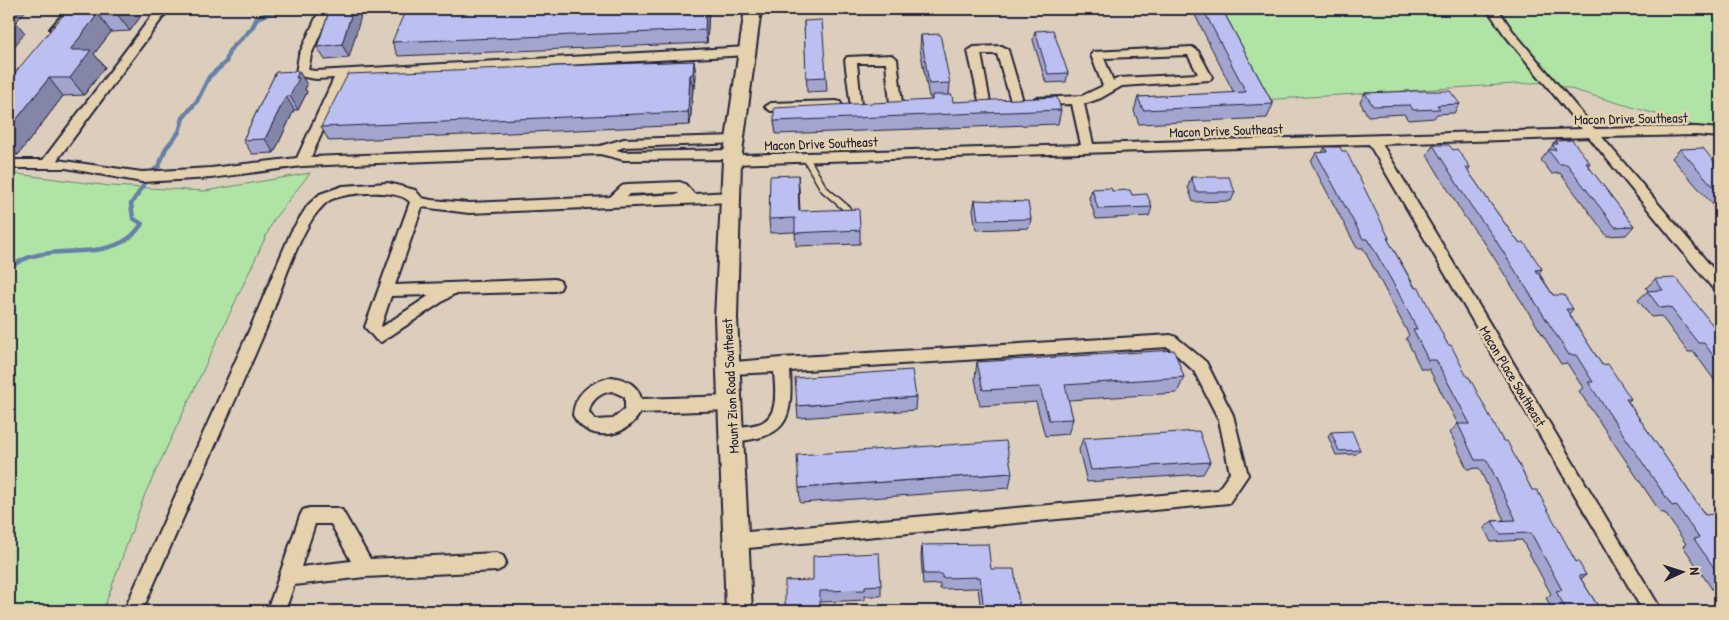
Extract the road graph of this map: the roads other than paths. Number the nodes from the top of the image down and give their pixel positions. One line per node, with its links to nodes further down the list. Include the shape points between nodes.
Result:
1 (73, 9): 6 (street)
2 (163, 9): 22 (street)
3 (325, 9): 8 (street, via 305,55 302,73)
4 (753, 9): 7 (street, Mount Zion Road Southeast)
5 (1494, 9): 15 (street, via 1508,32)
6 (46, 41)
7 (748, 51): 8 (street); 18 (street, Mount Zion Road Southeast)
8 (343, 72): 20 (street)
9 (1109, 87): 9 (street, via 1097,55 1192,51 1206,77 1119,82); 10 (street, via 1097,95)
10 (1077, 100): 11 (street); 17 (street)
11 (1017, 101): 11 (street, via 979,102 974,51 1002,50)
12 (855, 105): 12 (street, via 852,60 892,59 901,104); 13 (street)
13 (771, 107)
14 (1720, 133): 15 (street, Macon Drive Southeast)
15 (1594, 134): 16 (street, Macon Drive Southeast); 30 (street)
16 (1373, 140): 17 (street, Macon Drive Southeast); 45 (street, Macon Place Southeast)
17 (1088, 149): 19 (street, Macon Drive Southeast)
18 (735, 151): 19 (street, Macon Drive Southeast); 20 (street, Macon Drive Southeast, via 624,156 600,150); 23 (street, Mount Zion Road Southeast)
19 (806, 158): 28 (lane, via 824,188)
20 (302, 162): 22 (street, Macon Drive Southeast, via 142,177 66,164)
21 (9, 164): 22 (street, Macon Drive Southeast)
22 (47, 164)
23 (731, 197): 24 (street); 34 (street, Mount Zion Road Southeast, via 726,318)
24 (691, 199): 25 (street, via 679,208); 25 (street, via 680,187)
25 (649, 200): 27 (street, via 621,212); 27 (street, via 627,189)
26 (418, 202): 27 (street, via 469,208); 32 (street); 42 (street, via 410,193 388,188 342,191 325,197 313,208 298,232)
27 (612, 203)
28 (847, 209)
29 (555, 285): 31 (street)
30 (1720, 287)
31 (452, 288): 32 (street); 32 (street, via 381,336 373,327)
32 (386, 291)
33 (782, 364): 34 (street); 37 (street, via 783,403 776,421 764,430); 38 (street, via 1171,341 1200,367 1227,420 1238,475 1223,497)
34 (729, 368): 35 (street, Mount Zion Road Southeast)
35 (730, 403): 36 (street); 37 (street, Mount Zion Road Southeast)
36 (634, 406)
37 (732, 435): 38 (street, Mount Zion Road Southeast)
38 (737, 541): 44 (street, Mount Zion Road Southeast)
39 (497, 562): 40 (street)
40 (365, 568): 41 (street); 41 (street, via 336,516 309,516)
41 (287, 577): 43 (street)
42 (133, 611)
43 (276, 611)
44 (739, 611)
45 (1653, 611)

